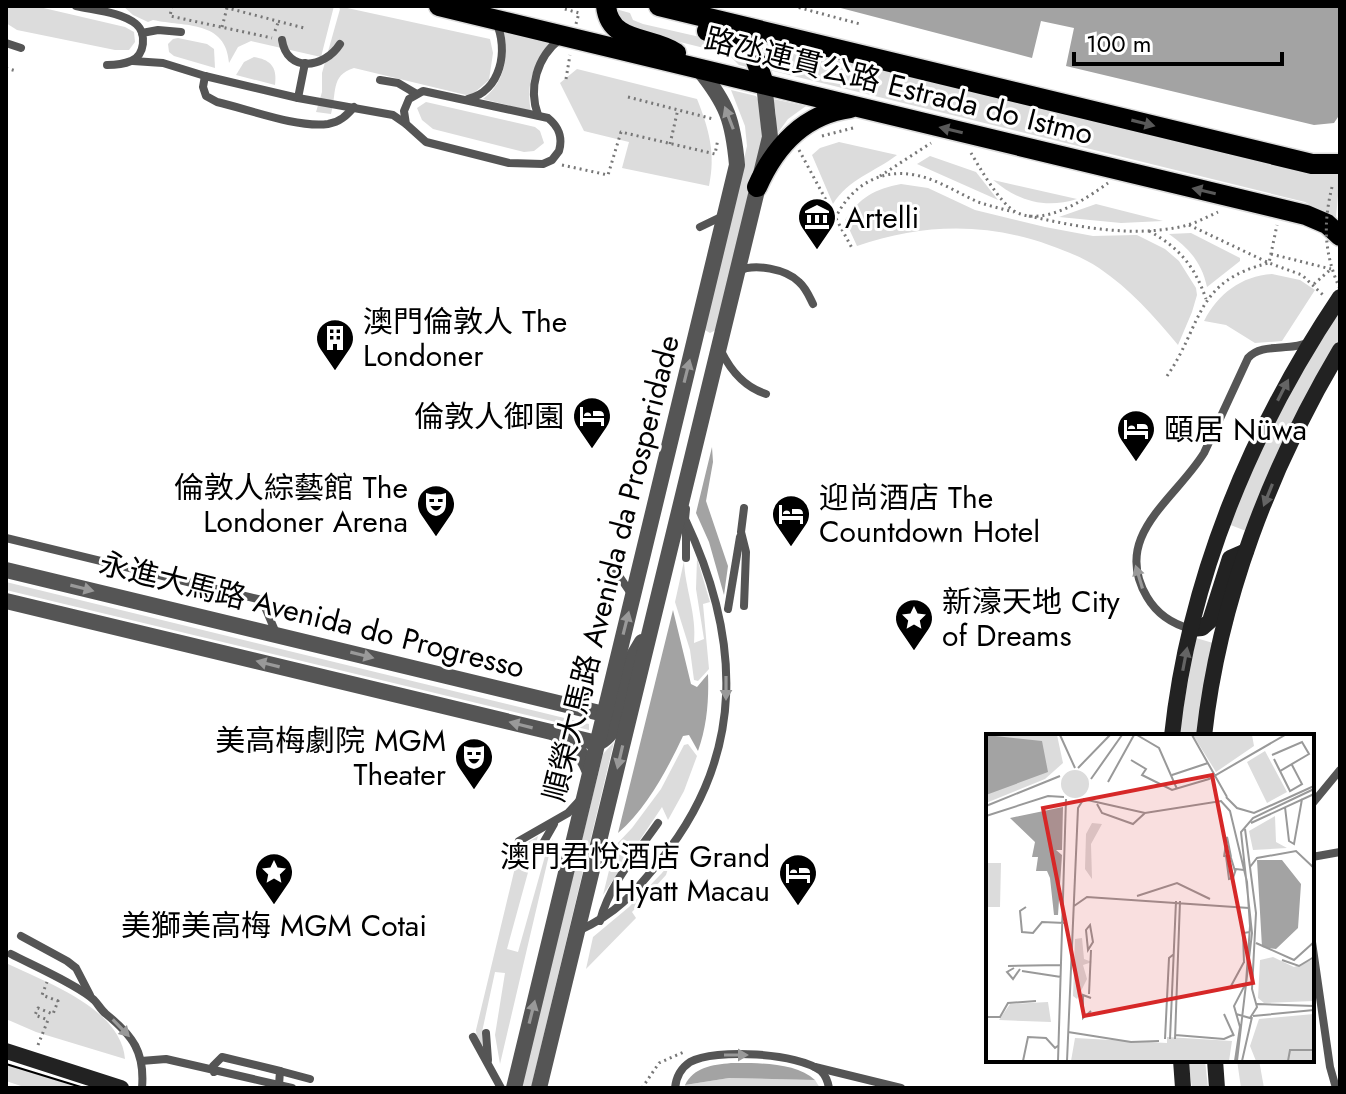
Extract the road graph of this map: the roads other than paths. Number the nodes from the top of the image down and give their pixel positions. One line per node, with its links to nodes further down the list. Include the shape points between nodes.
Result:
1 (76, 6): 6 (lane)
2 (106, 6): 6 (lane)
3 (439, 6): 7 (main road, 路氹連貫公路 Estrada do Istmo)
4 (606, 6): 18 (main road, via 618,32 670,49)
5 (658, 6): 22 (main road, via 678,22 742,41 751,48); 31 (main road, 路氹連貫公路 Estrada do Istmo, one-way to 31, via 1312,164)
6 (114, 16): 9 (lane, via 135,23)
7 (494, 19): 10 (main road, 路氹連貫公路 Estrada do Istmo); 26 (lane, via 501,45 495,80 488,90)
8 (181, 32): 9 (lane)
9 (142, 33): 15 (lane, via 142,49)
10 (564, 36): 18 (main road, 路氹連貫公路 Estrada do Istmo); 29 (lane, via 539,66 532,96)
11 (282, 40): 16 (lane, via 290,58)
12 (6, 43): 14 (lane)
13 (340, 44): 16 (lane, via 329,57)
14 (21, 48)
15 (133, 61): 17 (lane); 19 (lane, via 163,63)
16 (305, 63): 25 (lane)
17 (107, 65)
18 (699, 69): 22 (main road, 路氹連貫公路 Estrada do Istmo); 33 (street, 順榮大馬路 Avenida da Prosperidade, one-way to 18, via 737,165 721,97)
19 (205, 76): 23 (lane); 28 (lane, via 206,96 217,102 293,120 329,124)
20 (380, 80): 24 (lane)
21 (281, 81): 23 (lane)
22 (764, 84): 27 (main road, 路氹連貫公路 Estrada do Istmo); 32 (street, 順榮大馬路 Avenida da Prosperidade, via 770,137)
23 (278, 93): 25 (lane)
24 (415, 93): 26 (lane); 30 (lane, via 406,104)
25 (298, 98): 28 (lane)
26 (467, 99): 29 (lane)
27 (858, 107): 32 (main road, via 835,110 801,127 775,154); 35 (main road, 路氹連貫公路 Estrada do Istmo, one-way to 27, via 1306,215)
28 (356, 108): 30 (lane, via 398,117)
29 (538, 115): 30 (lane, via 556,124 559,151 547,162 529,166 426,142)
30 (406, 124)
31 (1340, 164)
32 (757, 187): 36 (street, 順榮大馬路 Avenida da Prosperidade)
33 (725, 215): 34 (lane); 41 (street, 順榮大馬路 Avenida da Prosperidade)
34 (700, 227)
35 (1340, 236)
36 (741, 254): 37 (lane); 38 (street, 順榮大馬路 Avenida da Prosperidade)
37 (760, 267): 38 (lane); 40 (lane, via 791,276)
38 (737, 271): 43 (street, 順榮大馬路 Avenida da Prosperidade)
39 (1336, 302): 42 (main road)
40 (813, 304)
41 (695, 340): 43 (street); 55 (street, 順榮大馬路 Avenida da Prosperidade, one-way to 41)
42 (1311, 341): 60 (main road, one-way to 42, via 1234,491); 60 (lane, one-way to 42, via 1167,619 1141,587 1134,570 1140,538 1204,453 1248,358 1254,352)
43 (719, 346): 45 (lane, via 734,373 749,388); 46 (street, 順榮大馬路 Avenida da Prosperidade)
44 (1340, 350): 51 (main road, one-way to 51, via 1285,455)
45 (766, 394)
46 (687, 480): 48 (lane); 59 (street, 順榮大馬路 Avenida da Prosperidade)
47 (744, 508): 49 (lane)
48 (685, 519): 52 (lane); 76 (lane, one-way to 76, via 719,611 727,685 721,742 684,829 639,887)
49 (741, 532): 57 (lane, via 746,552); 58 (lane)
50 (6, 538): 61 (lane, via 262,600)
51 (1246, 551): 60 (main road, via 1230,558 1210,621); 65 (main road, via 1222,633)
52 (686, 558)
53 (6, 570): 61 (street, 永進大馬路 Avenida do Progresso, one-way to 61)
54 (615, 570): 55 (lane)
55 (633, 596): 62 (street, 順榮大馬路 Avenida da Prosperidade, one-way to 55)
56 (6, 601): 63 (street, 永進大馬路 Avenida do Progresso, one-way to 56)
57 (744, 606)
58 (728, 609)
59 (651, 627): 66 (street, via 628,668 613,730); 77 (street, 順榮大馬路 Avenida da Prosperidade, one-way to 77)
60 (1191, 629): 64 (main road, one-way to 60)
61 (277, 635): 62 (street, 永進大馬路 Avenida do Progresso, one-way to 62)
62 (604, 714): 66 (street, 順榮大馬路 Avenida da Prosperidade)
63 (553, 732): 66 (street, 永進大馬路 Avenida do Progresso); 68 (street, via 572,742 585,758)
64 (1172, 734)
65 (1204, 734)
66 (597, 743): 68 (street, 順榮大馬路 Avenida da Prosperidade)
67 (1340, 770): 69 (lane)
68 (588, 780): 70 (lane, via 578,803); 98 (street, 順榮大馬路 Avenida da Prosperidade, one-way to 68)
69 (1314, 802)
70 (556, 820): 72 (lane); 73 (lane)
71 (658, 823): 76 (lane, via 619,880)
72 (519, 841)
73 (542, 845)
74 (1340, 852): 75 (lane)
75 (1314, 857)
76 (600, 921): 77 (lane)
77 (578, 931): 99 (street, 順榮大馬路 Avenida da Prosperidade)
78 (21, 936): 81 (lane, via 76,968)
79 (11, 954): 81 (lane)
80 (1314, 956): 105 (lane)
81 (93, 998): 85 (lane, one-way to 85, via 123,1026)
82 (486, 1033): 89 (lane)
83 (473, 1037): 89 (lane)
84 (6, 1051): 94 (main road)
85 (141, 1061): 91 (lane, via 166,1059); 95 (lane)
86 (1181, 1062): 103 (main road)
87 (1215, 1062): 104 (main road)
88 (803, 1064): 100 (lane, one-way to 88, via 690,1062 715,1055); 101 (lane, via 821,1072); 102 (lane)
89 (489, 1065): 97 (lane)
90 (280, 1071): 91 (lane, via 222,1057); 92 (lane); 93 (lane)
91 (214, 1072): 93 (lane)
92 (310, 1079)
93 (279, 1085): 96 (lane)
94 (121, 1088)
95 (142, 1088)
96 (292, 1088)
97 (501, 1088)
98 (514, 1088)
99 (539, 1088)
100 (675, 1088)
101 (829, 1088)
102 (901, 1088)
103 (1183, 1088)
104 (1217, 1088)
105 (1336, 1088)

